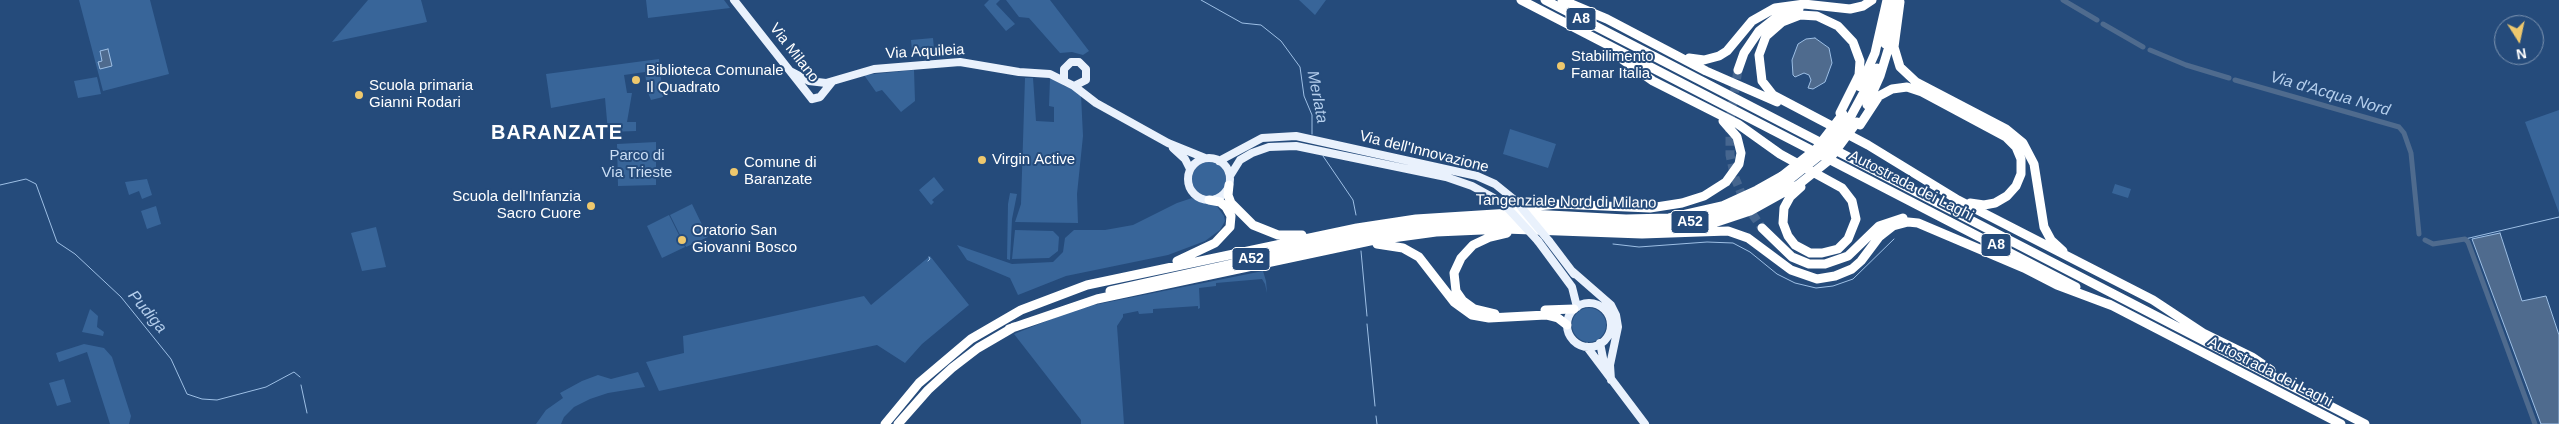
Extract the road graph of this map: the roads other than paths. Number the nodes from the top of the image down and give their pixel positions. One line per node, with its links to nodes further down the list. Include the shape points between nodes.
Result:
1 (734, 0): 13 (main road, Via Milano)
2 (1521, 0): 9 (highway, Autostrada dei Laghi / A8)
3 (1544, 0): 51 (highway, Autostrada dei Laghi / A8)
4 (1562, 0): 10 (highway, via 1607,18)
5 (1872, 0): 8 (highway, via 1857,8)
6 (1887, 0): 22 (highway, Tangenziale Nord di Milano / A52, via 1871,64)
7 (1899, 1): 22 (highway, Tangenziale Nord di Milano / A52, via 1878,66); 40 (highway, via 1894,47 1902,70 1916,82 2021,140 2034,164 2041,214 2049,237 2064,252)
8 (1834, 8): 10 (highway, via 1804,4 1770,10 1752,21 1727,51 1708,60 1690,59); 12 (highway, via 1796,9 1773,19 1751,41)
9 (1591, 36): 20 (highway, via 1654,81); 42 (highway, Autostrada dei Laghi / A8)
10 (1657, 44): 21 (highway, via 1731,82)
11 (1064, 69): 14 (main road); 15 (main road); 16 (main road, via 1071,62 1081,63 1087,72)
12 (1738, 70)
13 (792, 72): 17 (main road, Via Aquileia, via 809,81); 17 (main road, Via Milano, via 812,99)
14 (1050, 74): 15 (main road); 17 (main road, Via Aquileia, via 952,62 874,69)
15 (1064, 79): 18 (main road)
16 (1086, 80): 18 (main road); 19 (main road)
17 (832, 82)
18 (1074, 86): 19 (main road)
19 (1086, 94): 23 (main road, via 1096,103)
20 (1684, 97): 29 (highway, via 1738,124 1780,154 1846,192 1854,206 1855,223 1848,239 1838,248 1810,253 1795,245 1788,236 1784,227 1784,208); 32 (highway, via 1728,125 1740,148 1739,164 1732,176 1704,196 1650,208 1558,204)
21 (1805, 113): 22 (highway, via 1769,92 1758,64 1762,46 1770,32 1788,19 1806,15 1838,26 1851,38 1858,51 1860,65); 30 (highway, via 1868,145)
22 (1850, 118): 27 (highway, Tangenziale Nord di Milano / A52, bridge, via 1831,131); 27 (highway, Tangenziale Nord di Milano / A52, bridge, via 1824,152); 29 (highway, bridge, via 1849,136); 30 (highway, via 1879,96 1892,89 1907,87 2000,132 2019,153 2018,182 2011,193 1998,202 1973,204)
23 (1168, 143): 24 (main road); 26 (main road, via 1185,159)
24 (1205, 158): 25 (main road); 26 (main road)
25 (1219, 161): 28 (main road, via 1226,167); 39 (main road, Via dell'Innovazione, bridge, via 1262,138 1296,136 1476,176 1495,184 1516,200)
26 (1190, 169): 31 (main road, via 1191,190)
27 (1785, 178): 32 (highway, Tangenziale Nord di Milano / A52, via 1728,203 1669,218 1511,213); 46 (highway, Tangenziale Nord di Milano / A52, via 1765,195 1729,211 1676,224 1478,221 1368,234 1109,291 1059,307)
28 (1229, 180): 31 (main road, via 1221,196); 33 (highway, via 1229,198 1237,211 1253,225 1268,232 1296,236); 43 (main road, Via dell'Innovazione, bridge, via 1240,160 1252,153 1270,147 1296,146 1446,177 1472,186 1503,203 1538,242 1572,287)
29 (1799, 186): 36 (highway, via 1724,221)
30 (1939, 188): 40 (highway)
31 (1210, 200): 41 (highway, via 1223,204 1231,216 1230,227 1216,243 1186,258)
32 (1430, 217): 33 (highway, Tangenziale Nord di Milano / A52)
33 (1357, 228): 41 (highway, Tangenziale Nord di Milano / A52)
34 (1762, 228): 37 (highway, via 1792,257 1814,265 1844,258 1879,226 1901,218 1924,222)
35 (1570, 230): 36 (highway); 38 (highway, via 1505,228 1436,232 1370,241); 43 (highway, via 1524,231 1481,240 1466,250 1458,261 1454,282 1458,295 1467,304 1489,313)
36 (1668, 233): 37 (highway, via 1718,230 1739,234 1785,267 1817,278 1835,276 1852,268 1882,234 1903,223 1923,224)
37 (1970, 244): 42 (highway, via 2057,285)
38 (1301, 256): 45 (highway, via 1372,244 1403,248 1425,262 1450,297 1472,315 1489,318 1546,315); 46 (highway, via 1097,300)
39 (1572, 272): 44 (main road, Via dell'Innovazione); 50 (main road, via 1608,302 1616,313 1618,327 1610,365)
40 (2107, 276): 51 (highway, via 2154,300 2203,333 2252,357)
41 (1104, 281): 52 (highway, Tangenziale Nord di Milano / A52, via 1053,296 987,328 931,372)
42 (2113, 306): 55 (highway, Autostrada dei Laghi / A8)
43 (1576, 308): 44 (main road, via 1588,304); 45 (main road)
44 (1602, 308): 47 (main road, via 1609,317 1610,325 1608,336)
45 (1567, 325): 48 (main road, via 1574,341)
46 (1009, 329): 53 (highway, Tangenziale Nord di Milano / A52, via 952,368)
47 (1600, 344): 48 (main road); 49 (main road)
48 (1587, 347): 49 (main road)
49 (1606, 372): 50 (main road)
50 (1612, 380): 54 (main road)
51 (2306, 394): 56 (highway, Autostrada dei Laghi / A8)
52 (885, 424)
53 (898, 424)
54 (1645, 424)
55 (2341, 424)
56 (2365, 424)

